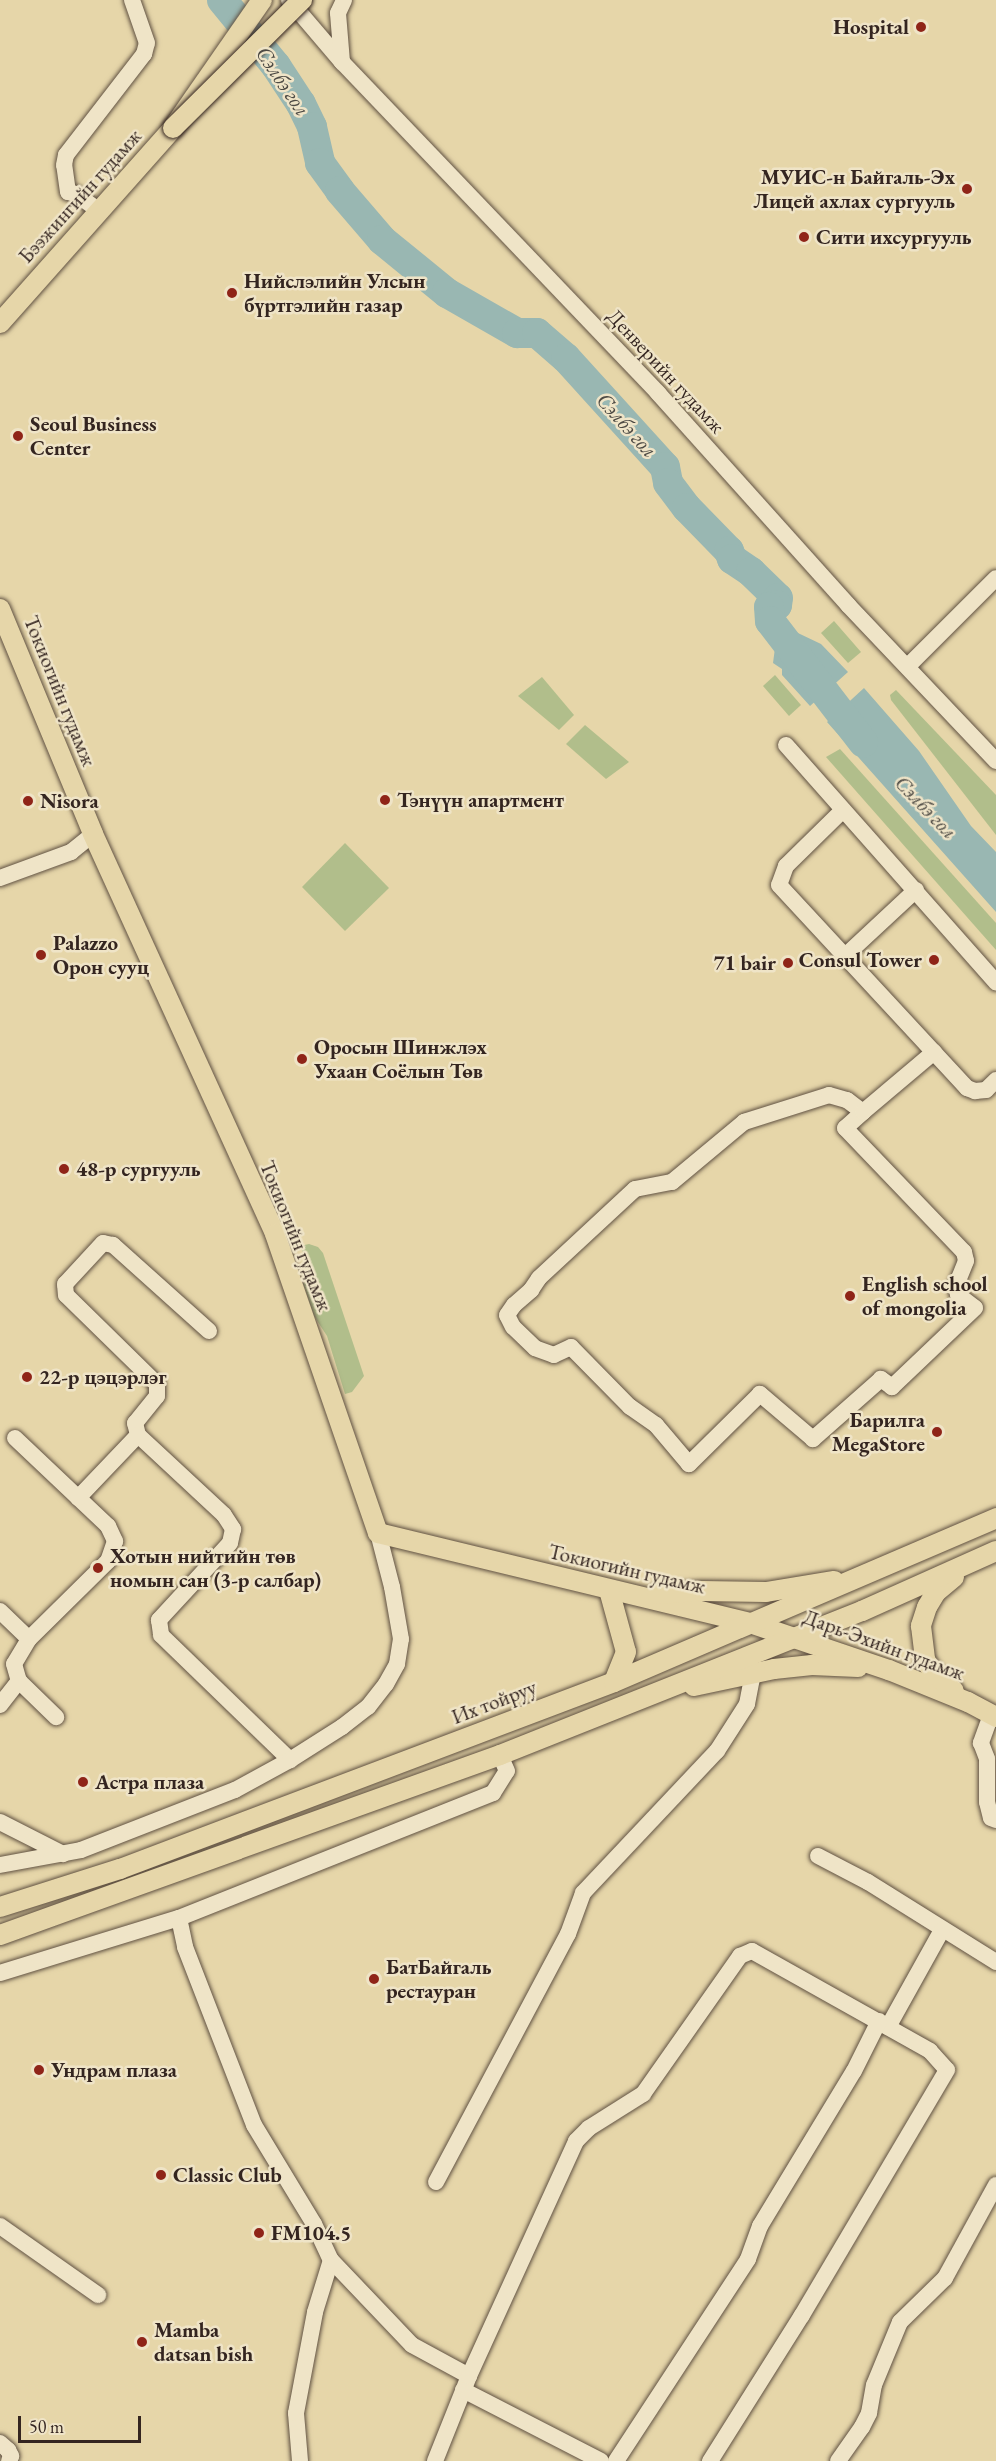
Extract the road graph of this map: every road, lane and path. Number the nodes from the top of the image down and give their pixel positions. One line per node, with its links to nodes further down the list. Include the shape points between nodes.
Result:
1 (132, 0): 8 (street, via 147,43 144,54 66,155 64,165 68,192)
2 (262, 0): 7 (main road, Бээжингийн гудамж, bridge)
3 (289, 0): 6 (street, Денверийн гудамж)
4 (302, 0): 7 (main road, Бээжингийн гудамж, bridge)
5 (344, 0): 6 (street, via 338,13)
6 (342, 62): 12 (street, Денверийн гудамж, via 658,393 848,605)
7 (173, 128): 8 (main road, Бээжингийн гудамж)
8 (98, 210): 9 (main road, Бээжингийн гудамж)
9 (0, 323)
10 (996, 578): 12 (street)
11 (0, 609): 16 (main road, Токиогийн гудамж)
12 (908, 666): 14 (street, Денверийн гудамж)
13 (786, 745): 15 (street)
14 (996, 761)
15 (843, 810): 18 (street); 19 (street, via 786,866 779,885)
16 (93, 834): 17 (street, via 71,852); 29 (main road, Токиогийн гудамж, via 275,1234)
17 (0, 878)
18 (916, 890): 19 (street); 20 (street)
19 (846, 956): 21 (street)
20 (996, 982)
21 (934, 1052): 22 (street, via 967,1088 986,1090); 23 (street)
22 (996, 1080)
23 (863, 1112): 23 (street, via 847,1100 829,1095 744,1122 672,1182 635,1189 514,1305 507,1315 513,1327 535,1348 554,1355 571,1347 630,1407 656,1425 689,1464 760,1394 813,1438 881,1379 892,1387 975,1308 958,1295 956,1287 966,1261 964,1252 845,1128)
24 (209, 1331): 25 (street, via 113,1245 103,1243 65,1284 66,1295 157,1384 157,1396 135,1423)
25 (138, 1436): 27 (street); 49 (street, via 224,1515 233,1529 230,1543 159,1620 161,1635)
26 (15, 1438): 27 (street)
27 (78, 1498): 38 (street, via 112,1533 112,1555)
28 (996, 1518): 32 (main road, Их тойруу)
29 (378, 1533): 33 (main road, Токиогийн гудамж); 49 (street, via 401,1626 397,1664 368,1707)
30 (996, 1551): 31 (main road)
31 (966, 1566): 37 (main road); 44 (main road, via 936,1592 921,1626 925,1660)
32 (863, 1577): 34 (main road, via 776,1592 701,1591); 36 (main road, Их тойруу)
33 (609, 1590): 34 (main road, Токиогийн гудамж); 42 (main road, via 626,1652)
34 (639, 1596): 36 (main road, Токиогийн гудамж)
35 (0, 1611): 38 (street)
36 (753, 1624): 37 (main road, Дарь-Эхийн гудамж); 42 (main road, Их тойруу)
37 (794, 1637): 39 (main road, Дарь-Эхийн гудамж); 43 (main road)
38 (29, 1639): 41 (street, via 14,1664)
39 (889, 1670): 40 (main road, via 839,1665); 44 (main road, Дарь-Эхийн гудамж)
40 (753, 1674): 43 (main road); 62 (street, via 747,1704 717,1751 583,1893 568,1934)
41 (20, 1682): 45 (street); 47 (street)
42 (614, 1683): 55 (main road, Их тойруу, via 120,1869)
43 (645, 1695): 48 (main road)
44 (968, 1702): 46 (main road, Дарь-Эхийн гудамж)
45 (0, 1705)
46 (994, 1716): 50 (street, via 981,1743 987,1759 989,1810)
47 (56, 1717)
48 (500, 1755): 56 (street, via 507,1771 494,1793); 58 (main road)
49 (290, 1760): 52 (street, via 236,1790)
50 (996, 1820)
51 (0, 1822): 52 (street)
52 (63, 1854): 54 (street)
53 (818, 1856): 57 (street, via 868,1882)
54 (0, 1864)
55 (0, 1907)
56 (179, 1918): 60 (street); 65 (street, via 185,1947 254,2125)
57 (942, 1930): 59 (street); 61 (street)
58 (0, 1935)
59 (996, 1962)
60 (0, 1973)
61 (883, 2024): 67 (street, via 752,1951 740,1956 643,2094 588,2128 576,2141); 73 (street, via 760,2226 747,2259); 74 (street, via 930,2051 946,2070 802,2315)
62 (436, 2182)
63 (996, 2185): 75 (street, via 945,2278 900,2322 874,2385 869,2413)
64 (0, 2226): 66 (street)
65 (332, 2260): 67 (street, via 412,2345); 70 (street, via 315,2312 296,2414)
66 (98, 2295)
67 (466, 2383): 71 (street); 72 (street)
68 (0, 2443): 69 (street, via 11,2456)
69 (9, 2461)
70 (300, 2461)
71 (435, 2461)
72 (601, 2461)
73 (616, 2461)
74 (710, 2461)
75 (838, 2461)

